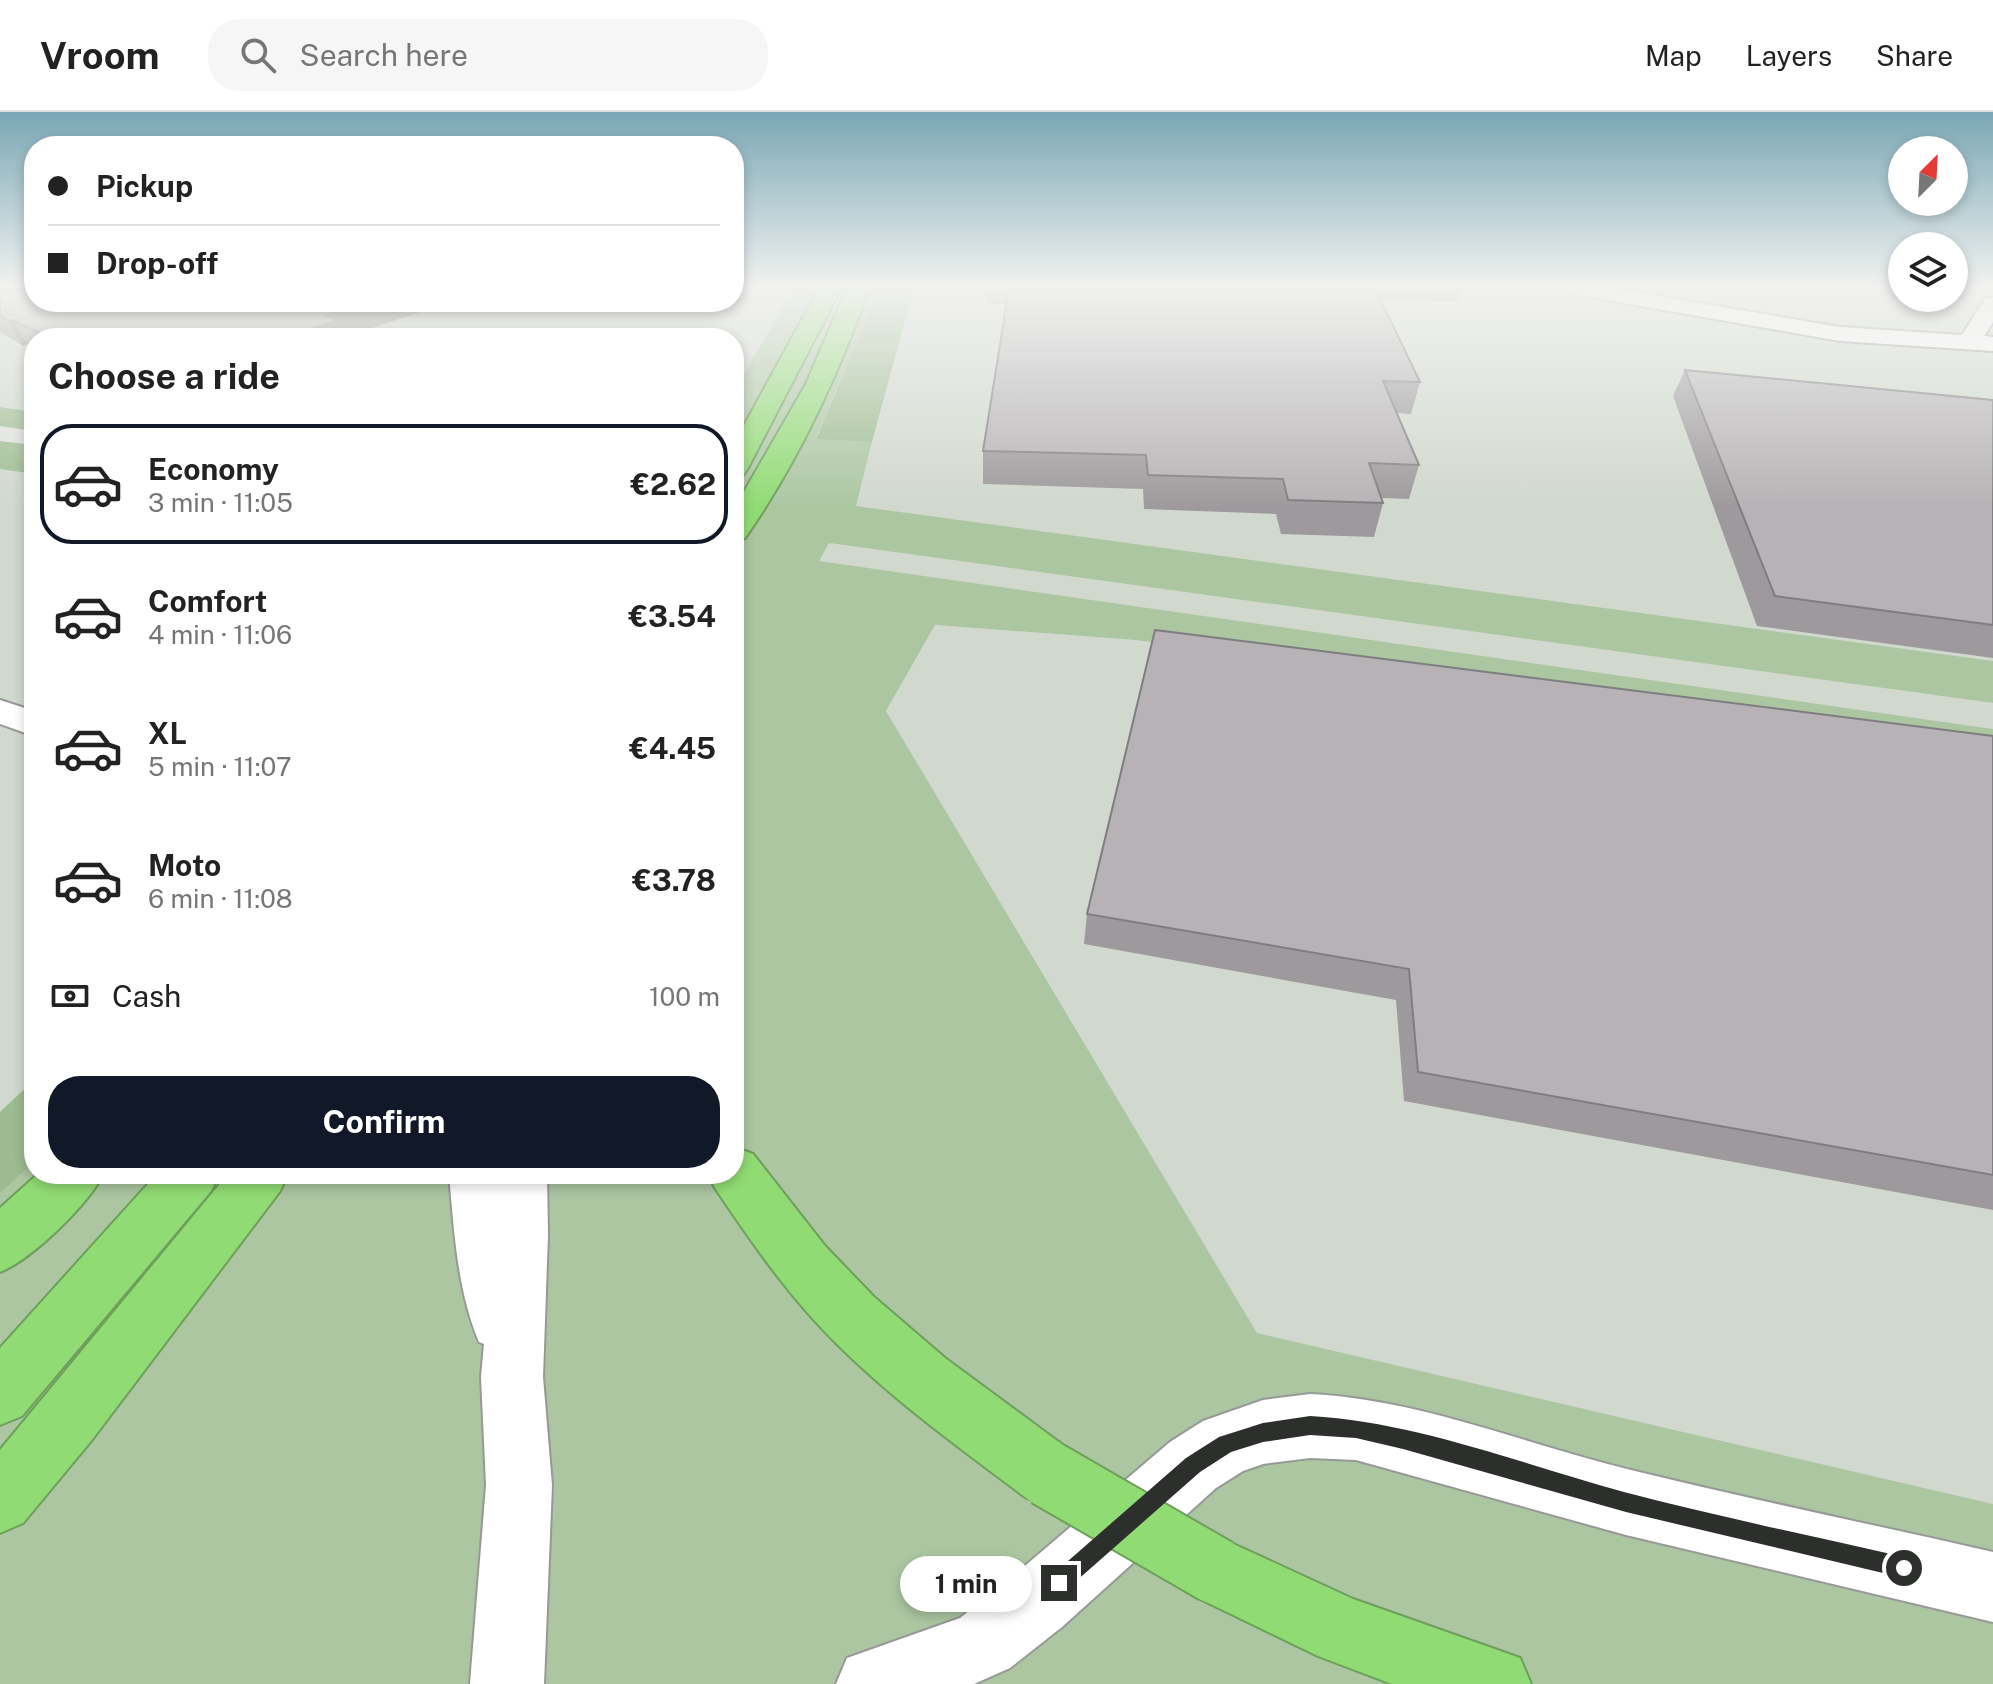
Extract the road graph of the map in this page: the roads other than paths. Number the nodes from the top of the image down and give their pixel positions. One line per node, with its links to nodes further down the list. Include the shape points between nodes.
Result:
1 (793, 361): 3 (highway)
2 (827, 361): 4 (highway)
3 (744, 450)
4 (784, 455): 5 (highway); 6 (highway)
5 (744, 517)
6 (744, 542)
7 (0, 711): 8 (street)
8 (24, 720)
9 (65, 1184): 15 (highway)
10 (183, 1184): 17 (highway)
11 (253, 1184): 18 (highway)
12 (477, 1184): 16 (street, via 484,1247)
13 (520, 1184): 16 (street)
14 (743, 1184): 22 (highway, bridge, via 852,1317 952,1405 1048,1474 1216,1571 1343,1631)
15 (0, 1245)
16 (512, 1377): 20 (street, via 519,1485)
17 (0, 1394)
18 (0, 1500)
19 (1993, 1587): 21 (street, via 1626,1502 1391,1436 1310,1426 1226,1444 1193,1465 985,1643)
20 (507, 1684)
21 (873, 1684)
22 (1494, 1684)

